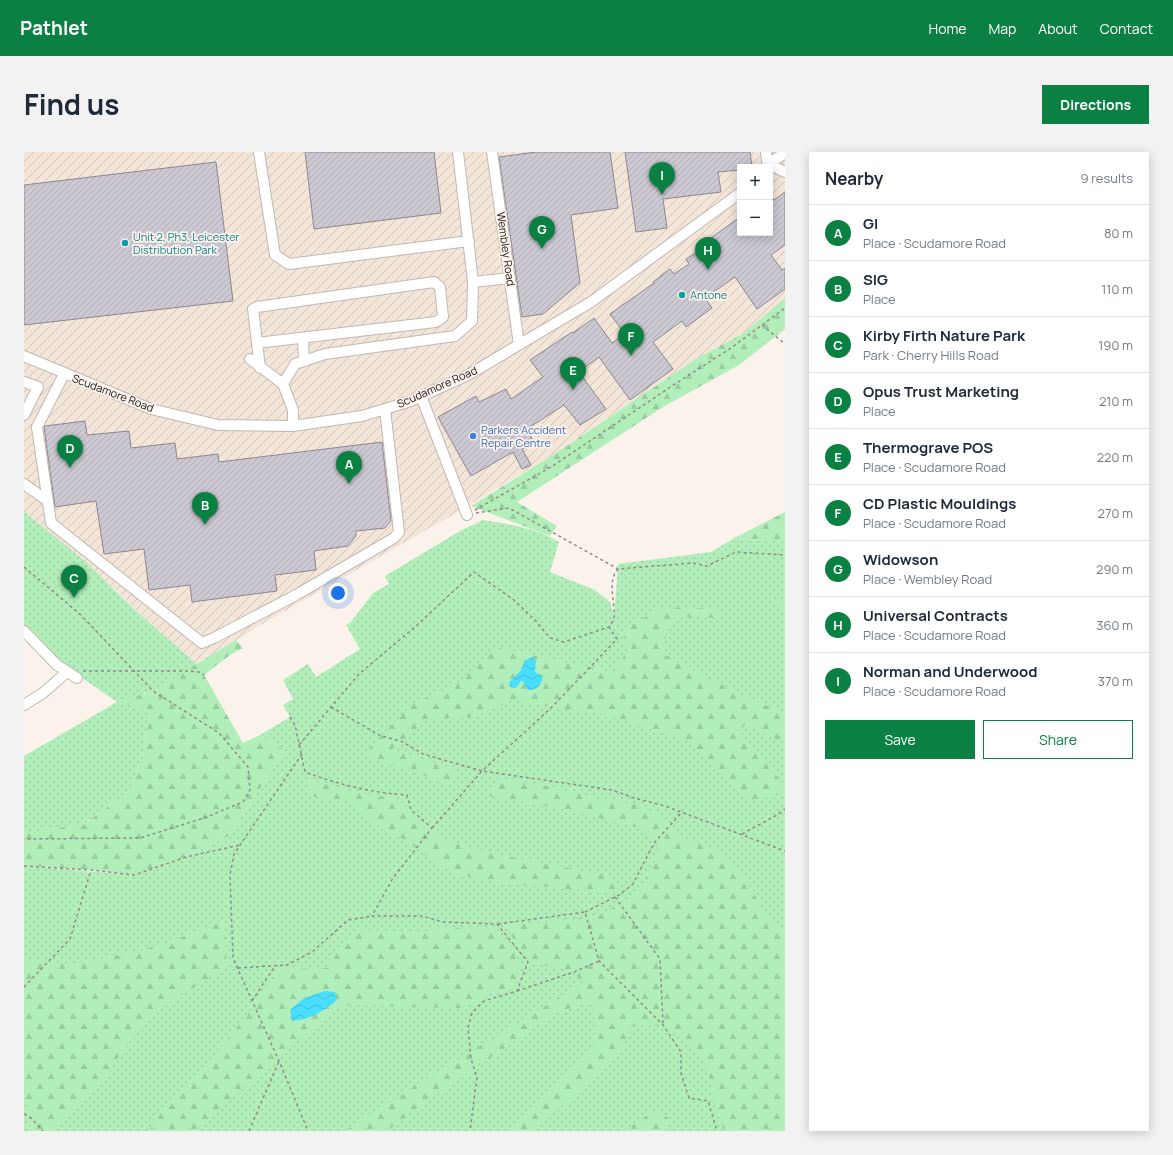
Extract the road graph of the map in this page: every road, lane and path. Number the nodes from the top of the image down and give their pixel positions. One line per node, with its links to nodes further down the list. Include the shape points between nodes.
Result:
1 (260, 152): 11 (street, via 275,254 289,264)
2 (458, 152): 11 (street)
3 (492, 152): 12 (street, Wembley Road)
4 (766, 152): 6 (street)
5 (785, 153): 7 (street)
6 (768, 164)
7 (771, 164)
8 (773, 168): 9 (street)
9 (785, 172)
10 (737, 195): 19 (street, Scudamore Road, via 591,302)
11 (469, 241): 13 (street)
12 (510, 278): 13 (street); 19 (street, Wembley Road)
13 (473, 282): 22 (street, via 472,321 455,336 325,354)
14 (785, 308): 15 (path)
15 (762, 325): 18 (path); 33 (path, via 551,468)
16 (303, 338): 17 (street); 17 (street, via 436,322 442,317 440,287 434,282 257,307 254,308); 22 (street)
17 (258, 344): 23 (street)
18 (785, 344)
19 (519, 345): 27 (street, Scudamore Road, via 468,375)
20 (24, 356): 24 (street, Scudamore Road)
21 (250, 359): 23 (street)
22 (304, 361): 26 (street, via 295,364)
23 (260, 368): 26 (street)
24 (64, 374): 30 (street, Scudamore Road, via 151,409 218,425); 32 (street, via 37,427)
25 (24, 382): 29 (street, via 38,387)
26 (283, 384): 30 (street, via 293,410)
27 (421, 396): 28 (street, Scudamore Road); 33 (street)
28 (385, 409): 30 (street, Scudamore Road, via 362,416); 32 (street, via 399,532 394,538 296,595 202,643 51,522)
29 (24, 415)
30 (294, 426)
31 (24, 484): 32 (street)
32 (48, 501)
33 (467, 515): 36 (path, via 508,508)
34 (785, 555): 36 (path, via 736,552 707,566 693,563)
35 (24, 567): 39 (path, via 81,615)
36 (618, 568): 37 (path, via 613,580 614,617)
37 (609, 627): 43 (path, via 564,642 550,638 514,600 474,572 359,674); 47 (path, via 617,638 552,707)
38 (24, 631): 41 (street, via 57,665)
39 (133, 670): 40 (path, via 188,671); 41 (path, via 78,671); 52 (path, via 153,691 220,733 248,768 250,790 243,802 204,818 140,838)
40 (204, 675)
41 (73, 676): 42 (street)
42 (24, 705)
43 (331, 707): 45 (path); 47 (path, via 381,736 401,741 423,754)
44 (290, 717): 45 (path, via 295,725)
45 (300, 745): 46 (path)
46 (302, 754): 50 (path, via 305,772 344,785 406,795 411,810); 53 (path)
47 (482, 771): 49 (path, via 612,790); 50 (path)
48 (785, 809): 51 (path)
49 (682, 812): 51 (path); 57 (path, via 654,843 633,884)
50 (432, 828): 59 (path, via 393,878)
51 (741, 834): 54 (path)
52 (24, 839)
53 (240, 845): 56 (path, via 186,857 134,875); 63 (path, via 234,854 230,876 233,958)
54 (785, 851)
55 (24, 866): 56 (path)
56 (91, 870): 64 (path, via 70,939)
57 (615, 897): 58 (path); 67 (path, via 660,959)
58 (585, 912): 60 (path); 61 (path)
59 (372, 916): 60 (path, via 422,916 443,922); 62 (path, via 348,920 312,952 287,965)
60 (497, 924): 65 (path, via 528,962)
61 (599, 961): 65 (path); 67 (path)
62 (275, 966): 63 (path); 66 (path)
63 (237, 968): 66 (path)
64 (24, 987)
65 (517, 991): 73 (path, via 484,1001 472,1013 468,1028 471,1059 477,1077)
66 (252, 1001): 68 (path)
67 (663, 1025): 74 (path, via 681,1052 681,1073 689,1098 708,1101)
68 (279, 1061): 71 (path); 72 (path)
69 (24, 1114): 70 (path)
70 (42, 1131)
71 (249, 1131)
72 (308, 1131)
73 (470, 1131)
74 (717, 1131)

